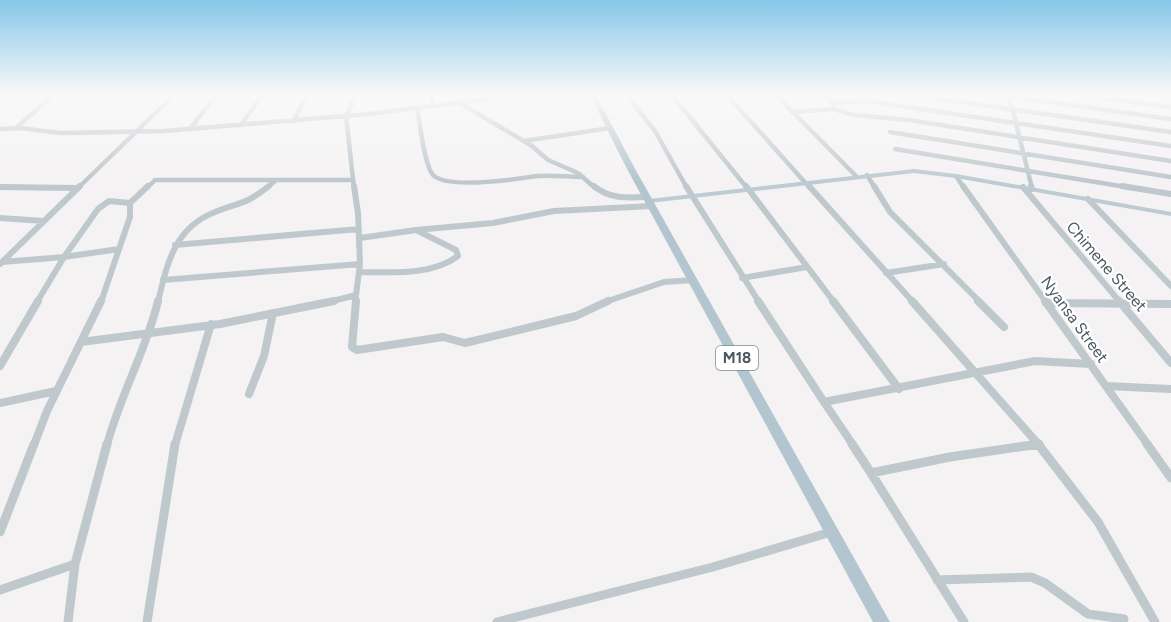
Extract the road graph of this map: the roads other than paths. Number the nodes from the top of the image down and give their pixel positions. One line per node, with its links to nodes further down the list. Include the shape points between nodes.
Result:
1 (20, 124): 18 (street)
2 (146, 124): 24 (street)
3 (194, 124): 21 (street)
4 (254, 124): 17 (street)
5 (347, 124): 37 (street)
6 (420, 124): 34 (street, via 428,163 432,174 440,179 496,183 539,176)
7 (495, 124): 26 (street)
8 (608, 124): 19 (main road, M18)
9 (650, 124): 46 (street)
10 (696, 124): 44 (street)
11 (754, 124): 39 (street)
12 (804, 124): 35 (street)
13 (929, 124): 25 (street)
14 (1017, 124): 25 (street)
15 (1024, 124): 27 (street)
16 (1113, 124): 23 (street)
17 (241, 125): 21 (street)
18 (16, 128): 20 (street); 24 (street, via 60,133)
19 (610, 128): 26 (street); 48 (main road, M18)
20 (0, 129)
21 (190, 129): 24 (street)
22 (890, 132): 29 (street)
23 (1171, 132)
24 (138, 133): 42 (street)
25 (1021, 138): 29 (street); 30 (street)
26 (524, 141): 34 (street, via 545,158)
27 (1171, 146)
28 (895, 149): 31 (street)
29 (1024, 153): 31 (street); 36 (street)
30 (1171, 161)
31 (1027, 170): 43 (street); 45 (street)
32 (867, 175): 33 (street, via 904,171); 35 (street); 60 (street, via 890,212)
33 (956, 176): 41 (street); 69 (street, Nyansa Street)
34 (583, 177): 48 (street, via 594,189 609,196)
35 (857, 177): 39 (street)
36 (1171, 177)
37 (353, 180): 38 (street); 53 (street)
38 (274, 181): 49 (street, via 155,180); 56 (street, via 249,202 192,224)
39 (807, 183): 44 (street); 63 (street)
40 (0, 187): 42 (street)
41 (1023, 187): 43 (street); 70 (street, Chimene Street)
42 (76, 188): 52 (street)
43 (1032, 189): 47 (street)
44 (749, 190): 46 (street); 61 (street)
45 (1171, 194)
46 (693, 196): 48 (street); 64 (street)
47 (1088, 199): 50 (street); 67 (street)
48 (649, 201): 54 (street, via 554,211 493,224); 65 (main road, M18)
49 (129, 203): 57 (street, via 130,217); 58 (street, via 105,202)
50 (1171, 214)
51 (0, 218): 52 (street)
52 (44, 221): 59 (street)
53 (359, 230): 55 (street); 56 (street)
54 (416, 230): 55 (street); 62 (street, via 451,247 459,256 423,269 395,272)
55 (360, 238): 62 (street)
56 (176, 245): 66 (street)
57 (119, 249): 58 (street); 76 (street, via 109,285)
58 (64, 257): 59 (street); 79 (street)
59 (1, 263)
60 (944, 264): 63 (street); 74 (street)
61 (807, 267): 64 (street); 82 (street)
62 (360, 268): 66 (street); 68 (street)
63 (886, 273): 80 (street)
64 (742, 278): 87 (street)
65 (694, 279): 68 (street, via 664,282 614,298 576,316 465,343 443,337 357,350 352,347); 92 (main road, M18)
66 (163, 280): 75 (street)
67 (1171, 286)
68 (356, 295): 72 (street, via 316,307)
69 (1046, 303): 70 (street); 78 (street, Nyansa Street)
70 (1121, 303): 71 (street); 77 (street, Chimene Street)
71 (1171, 304)
72 (273, 313): 73 (street); 85 (street, via 264,356)
73 (211, 324): 75 (street); 98 (street, via 174,444)
74 (1004, 327)
75 (150, 333): 76 (street); 93 (street, via 115,415)
76 (81, 342): 84 (street)
77 (1171, 363)
78 (1091, 364): 80 (street, via 1035,361); 81 (street, Nyansa Street)
79 (0, 366)
80 (974, 372): 82 (street); 88 (street)
81 (1106, 386): 83 (street); 90 (street, Nyansa Street)
82 (899, 389): 87 (street)
83 (1171, 389)
84 (56, 391): 86 (street); 91 (street)
85 (249, 394)
86 (0, 402)
87 (824, 402): 89 (street)
88 (1039, 444): 89 (street); 102 (street, via 1098,522)
89 (871, 473): 94 (street)
90 (1171, 478)
91 (0, 532)
92 (831, 532): 99 (street, via 713,567); 100 (main road, M18)
93 (75, 564): 95 (street); 97 (street)
94 (937, 579): 96 (street, via 1031,577 1088,614); 101 (street)
95 (0, 590)
96 (1124, 619)
97 (68, 622)
98 (147, 622)
99 (497, 622)
100 (882, 622)
101 (964, 622)
102 (1155, 622)

